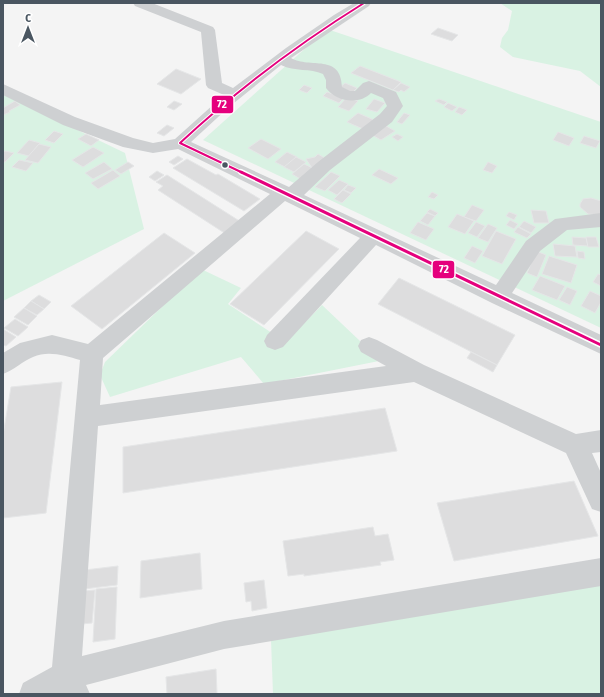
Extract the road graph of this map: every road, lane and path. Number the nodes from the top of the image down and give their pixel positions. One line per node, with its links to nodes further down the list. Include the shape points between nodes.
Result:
1 (140, 3): 5 (street, via 208,30 214,85)
2 (364, 3): 3 (street, via 321,28)
3 (281, 58): 5 (street); 7 (street, via 296,66 326,69 331,72 335,78 334,88 339,93 360,95 369,86 390,95 394,106 386,118)
4 (3, 89): 6 (street, via 69,121 129,142 153,148)
5 (234, 94): 6 (street)
6 (180, 142): 7 (street)
7 (288, 194): 9 (street); 14 (street)
8 (601, 220): 10 (street, via 562,224 533,246)
9 (373, 236): 10 (street); 11 (street)
10 (499, 297): 12 (street)
11 (275, 341)
12 (601, 345)
13 (370, 346): 16 (street)
14 (92, 354): 15 (street, via 52,344 28,349); 17 (street)
15 (3, 365)
16 (416, 372): 17 (street); 19 (street)
17 (87, 417): 22 (street)
18 (601, 441): 19 (street)
19 (575, 445): 20 (street)
20 (601, 500)
21 (601, 572): 22 (street, via 224,635)
22 (70, 685): 23 (street)
23 (34, 694)

